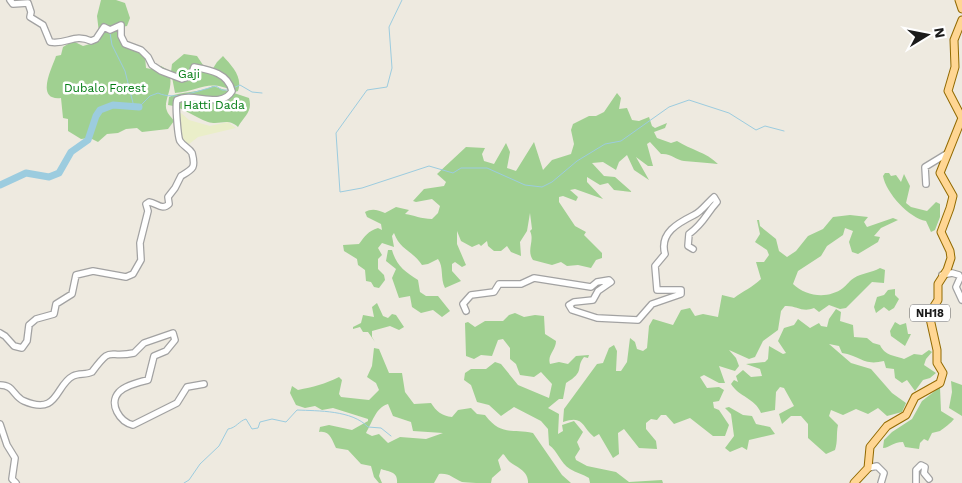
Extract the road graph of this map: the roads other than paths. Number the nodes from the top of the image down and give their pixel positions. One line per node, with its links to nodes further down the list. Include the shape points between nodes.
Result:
1 (10, 0): 12 (street, via 13,4 28,4 30,17 43,25 50,42 78,37 91,41 104,27 110,30 120,25 125,44 141,50 152,66 182,79 191,76 194,67 209,69 225,78 232,91 216,100 183,96 177,100 176,134 192,153 193,168 181,176 168,197 169,204 161,207 149,202 146,204 148,211 140,243 140,260 134,274 126,277 93,271 76,275 72,294 56,304 54,314 36,319 29,325 27,342 22,348 14,346)
2 (960, 0): 3 (main road)
3 (962, 8)
4 (962, 20): 5 (main road, NH18, via 954,40 955,66 948,91)
5 (962, 118): 6 (main road, NH18)
6 (948, 153): 7 (street, via 925,166); 9 (main road, NH18, via 940,173 952,192 952,201 941,232 950,258)
7 (926, 184)
8 (693, 249): 11 (street, via 688,246 690,234 704,222 717,202 714,197 668,232 663,241 665,254 655,266 656,290 681,290 681,294 652,304 638,320 597,318 572,310 570,305 574,302 593,300 598,291 611,282 609,280 591,287 534,278 521,284 499,284 494,292 471,295 464,304)
9 (942, 275): 10 (street, via 959,275 956,287); 16 (main road, NH18, via 938,284 938,300 929,314 942,380 915,397 906,414 887,426 870,448)
10 (962, 300)
11 (466, 311)
12 (0, 333)
13 (204, 384): 14 (street, via 187,387 177,403 134,425 127,424 119,416 115,408 117,395 125,388 148,380 154,356 169,348 175,340 173,333 144,343 134,354 114,353 103,357 92,372 74,376 62,387 58,397 47,403 26,402 12,388)
14 (0, 385)
15 (0, 424): 18 (street, via 15,458 12,478)
16 (868, 468): 19 (main road); 20 (street, via 877,466 882,469)
17 (929, 479): 21 (street, via 924,473 925,466 921,465 916,470)
18 (16, 483)
19 (854, 483)
20 (881, 483)
21 (916, 483)

